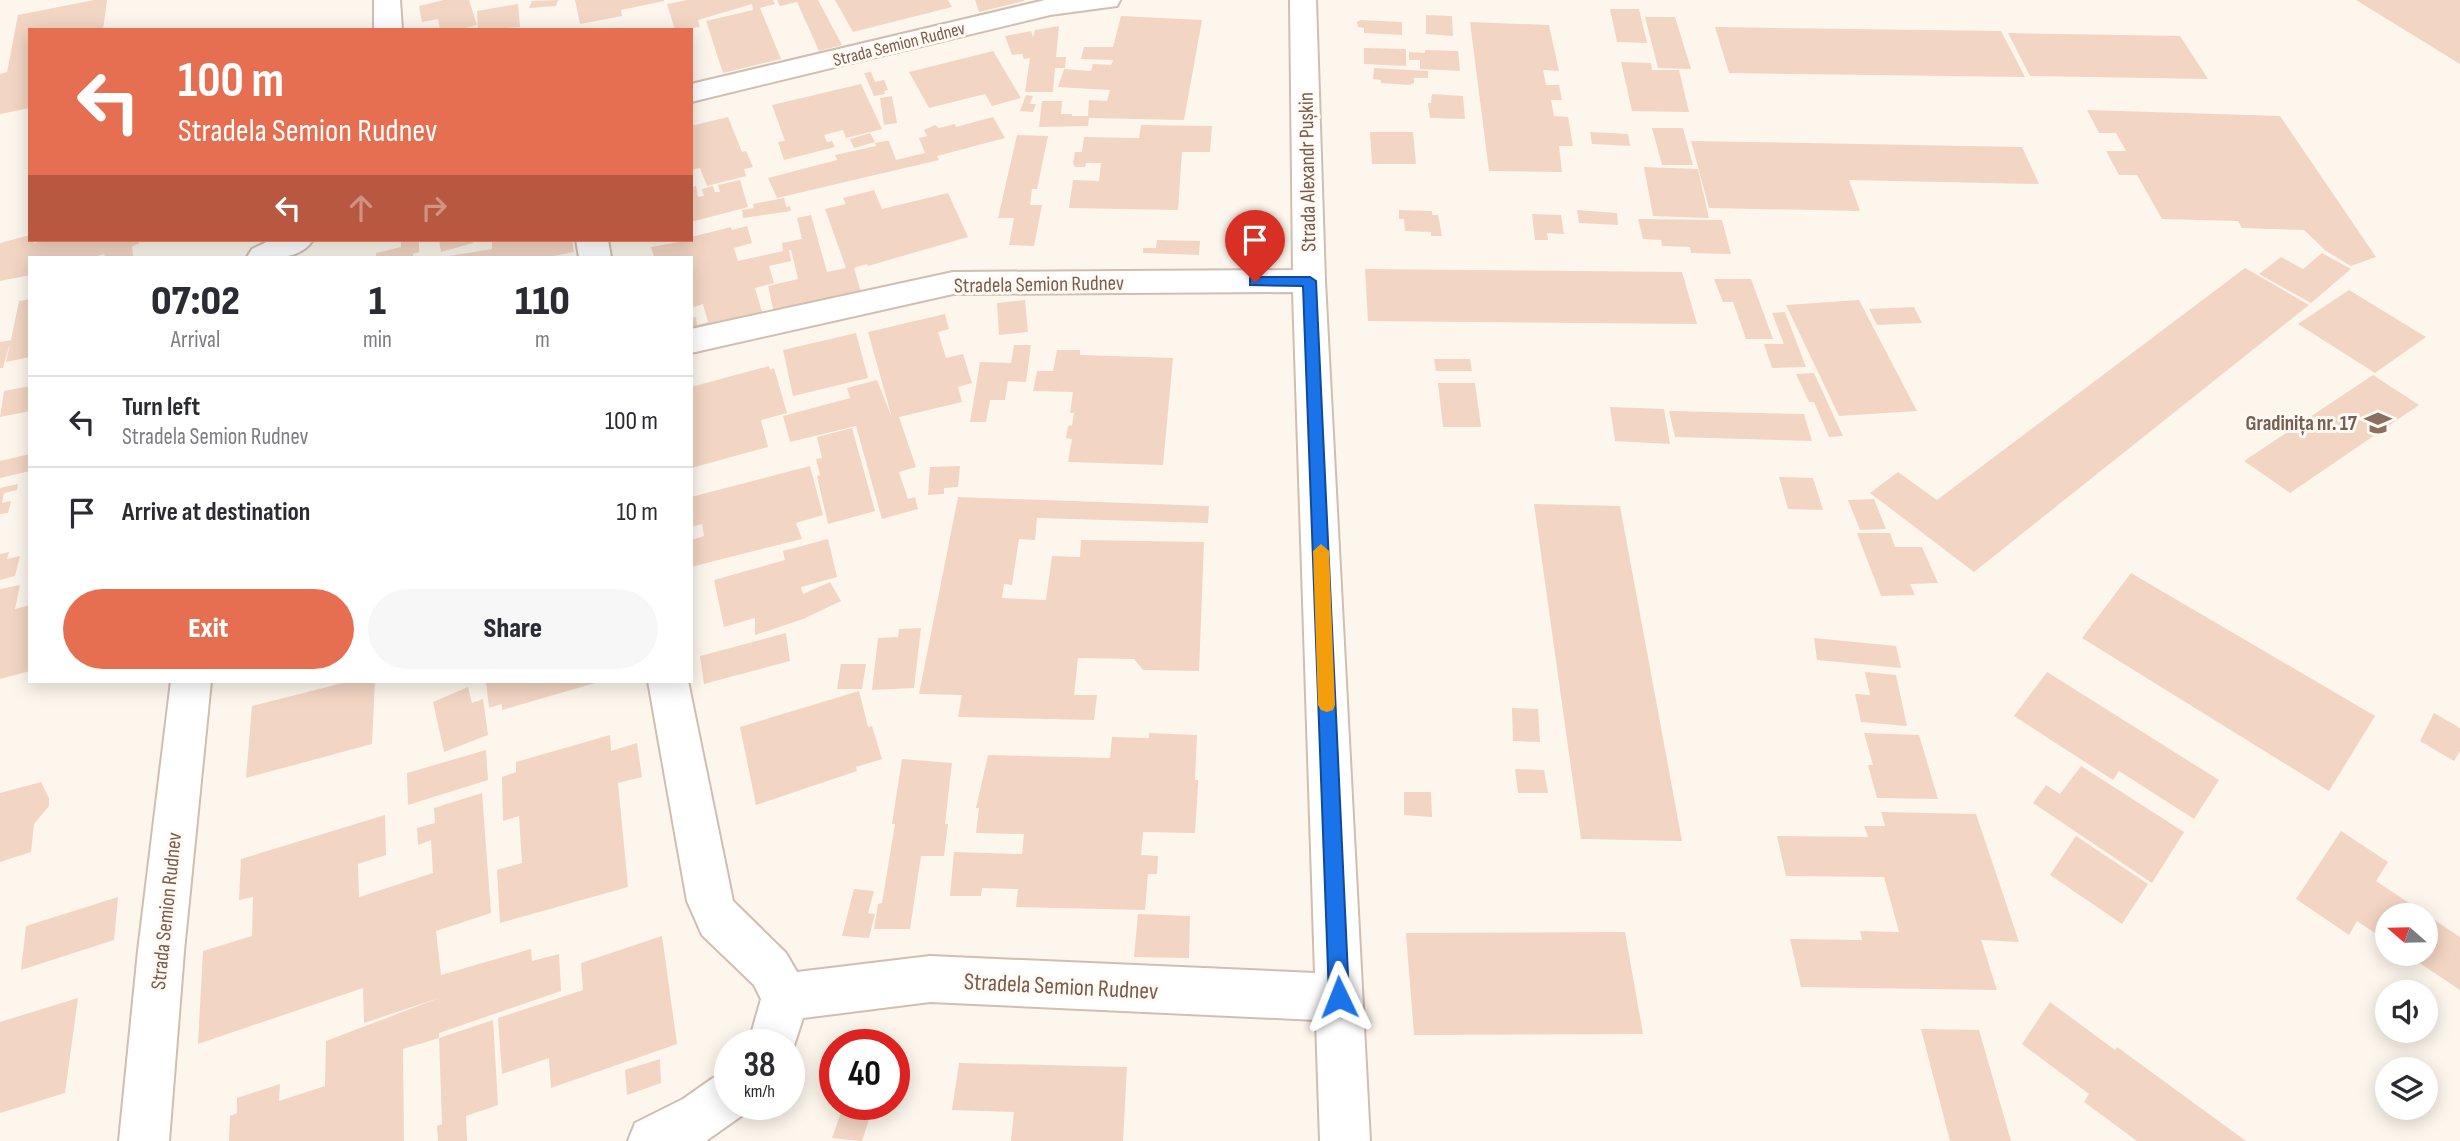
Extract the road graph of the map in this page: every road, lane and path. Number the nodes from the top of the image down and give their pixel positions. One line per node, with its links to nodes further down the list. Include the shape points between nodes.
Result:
1 (387, 0): 4 (street)
2 (1107, 0): 5 (street, Strada Semion Rudnev, via 1049,7)
3 (1303, 0): 8 (street, Strada Alexandr Pușkin)
4 (388, 28)
5 (693, 93)
6 (293, 242): 7 (street)
7 (265, 256)
8 (1310, 281): 9 (street, Stradela Semion Rudnev, via 953,283); 13 (street, Strada Alexandr Pușkin)
9 (693, 341)
10 (191, 683): 16 (street, Strada Semion Rudnev)
11 (668, 683): 12 (street, via 710,901 718,920 770,969)
12 (785, 997): 13 (street, Stradela Semion Rudnev, via 930,979); 14 (street)
13 (1339, 997): 18 (street, Strada Alexandr Pușkin)
14 (776, 1029)
15 (714, 1107): 17 (street)
16 (144, 1141)
17 (653, 1141)
18 (1345, 1141)

